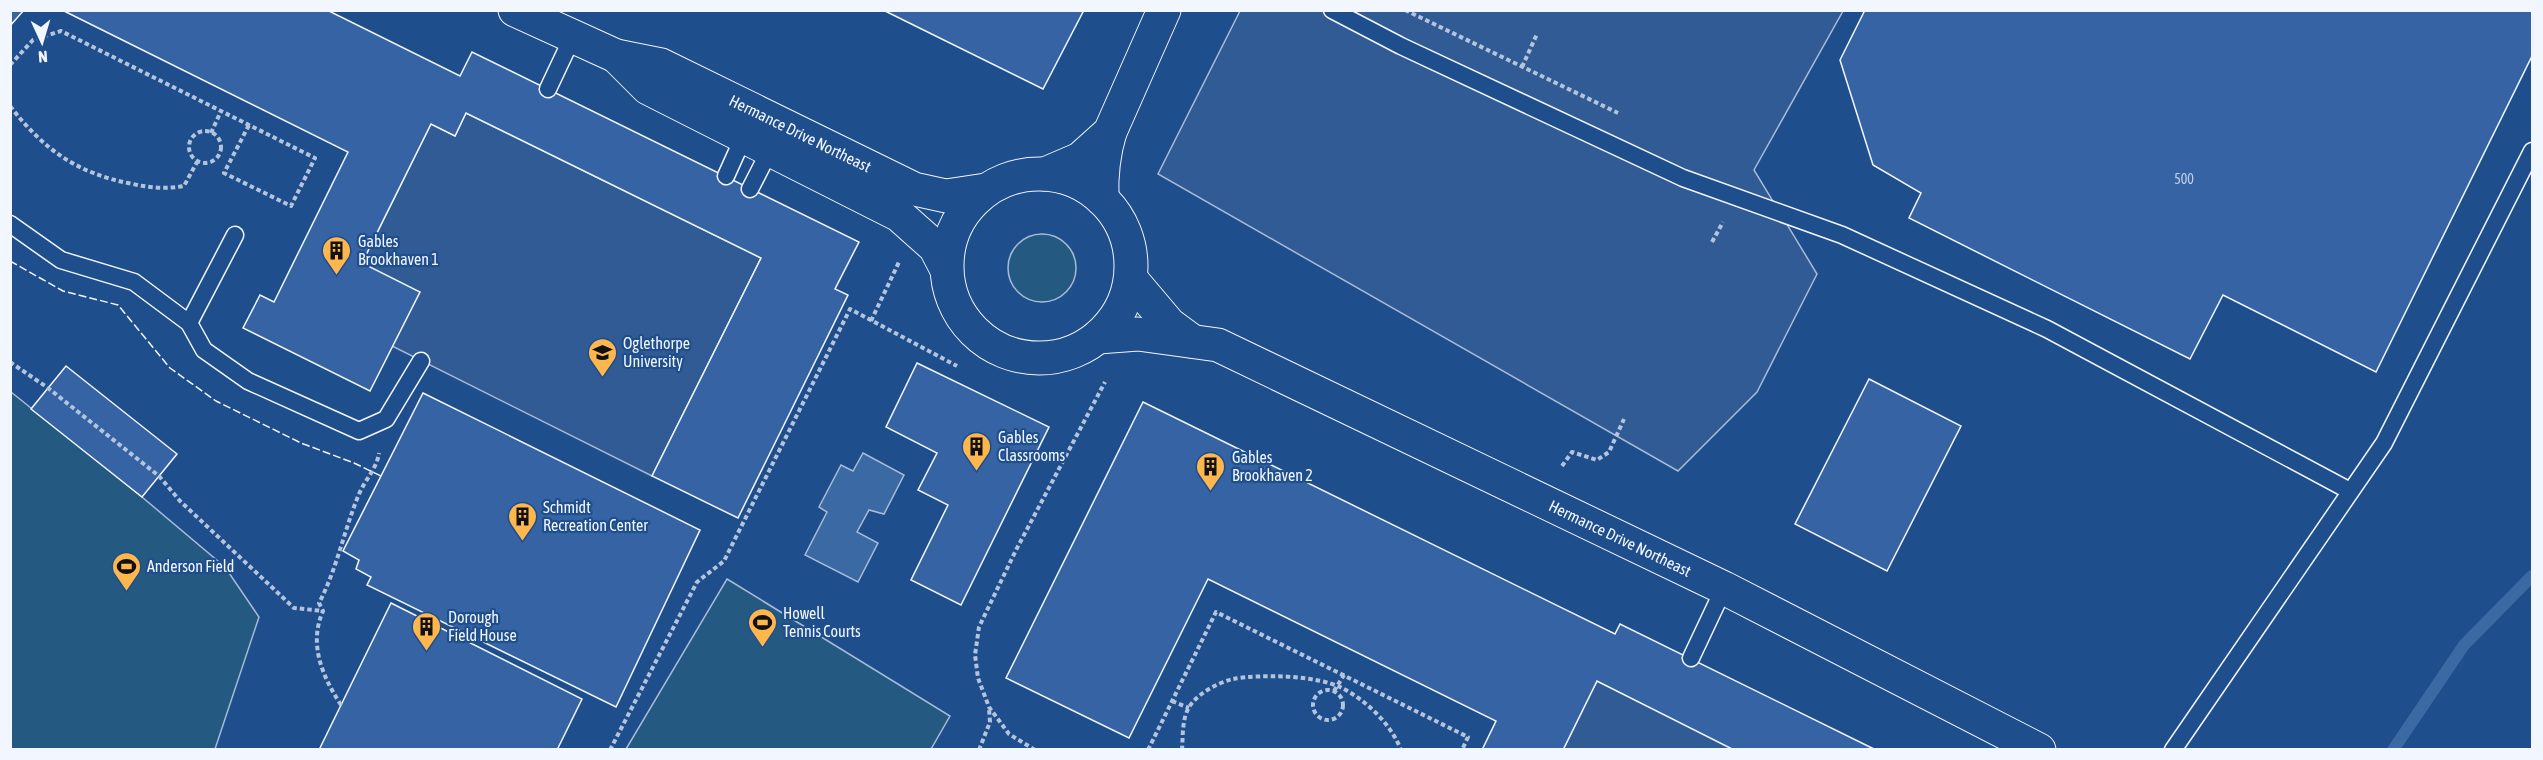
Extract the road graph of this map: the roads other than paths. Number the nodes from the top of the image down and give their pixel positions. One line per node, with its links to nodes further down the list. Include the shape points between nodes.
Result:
1 (515, 10): 4 (street, Hermance Drive Northeast)
2 (1164, 10): 7 (street)
3 (1332, 10): 23 (lane, via 1683,178 1842,235 2047,329)
4 (573, 36): 5 (street, Hermance Drive Northeast); 6 (lane)
5 (616, 56): 8 (street, Hermance Drive Northeast, via 648,88); 13 (street, Hermance Drive Northeast, via 661,65 914,189 946,196)
6 (548, 90)
7 (1110, 132): 10 (street, via 1080,159); 14 (street, via 1101,174)
8 (757, 143): 11 (lane); 12 (lane); 17 (street, Hermance Drive Northeast, via 898,215 935,247)
9 (2532, 151): 23 (lane, via 2384,443)
10 (1045, 174): 13 (street, Hermance Drive Northeast, via 1014,177); 14 (street, Hermance Drive Northeast, via 1076,182)
11 (726, 176)
12 (750, 189)
13 (986, 190): 17 (street, Hermance Drive Northeast, via 964,212 950,239)
14 (1102, 199): 18 (street, Hermance Drive Northeast, via 1121,224 1130,253)
15 (10, 224): 19 (lane, via 61,260 134,282)
16 (235, 235): 19 (lane)
17 (946, 268): 20 (street, Hermance Drive Northeast, via 951,297 966,323 987,343 1014,356 1043,359 1072,352)
18 (1131, 279): 20 (street, Hermance Drive Northeast, via 1119,314); 21 (street, Hermance Drive Northeast, via 1169,324)
19 (189, 323): 22 (lane, via 204,350 248,381 359,431 386,419)
20 (1098, 337): 21 (street, Hermance Drive Northeast, via 1138,334)
21 (1194, 343): 24 (street, Hermance Drive Northeast, via 1218,345)
22 (421, 361)
23 (2350, 491): 27 (lane)
24 (1724, 588): 25 (lane); 26 (street, Hermance Drive Northeast)
25 (1691, 658)
26 (2039, 750)
27 (2173, 750)

